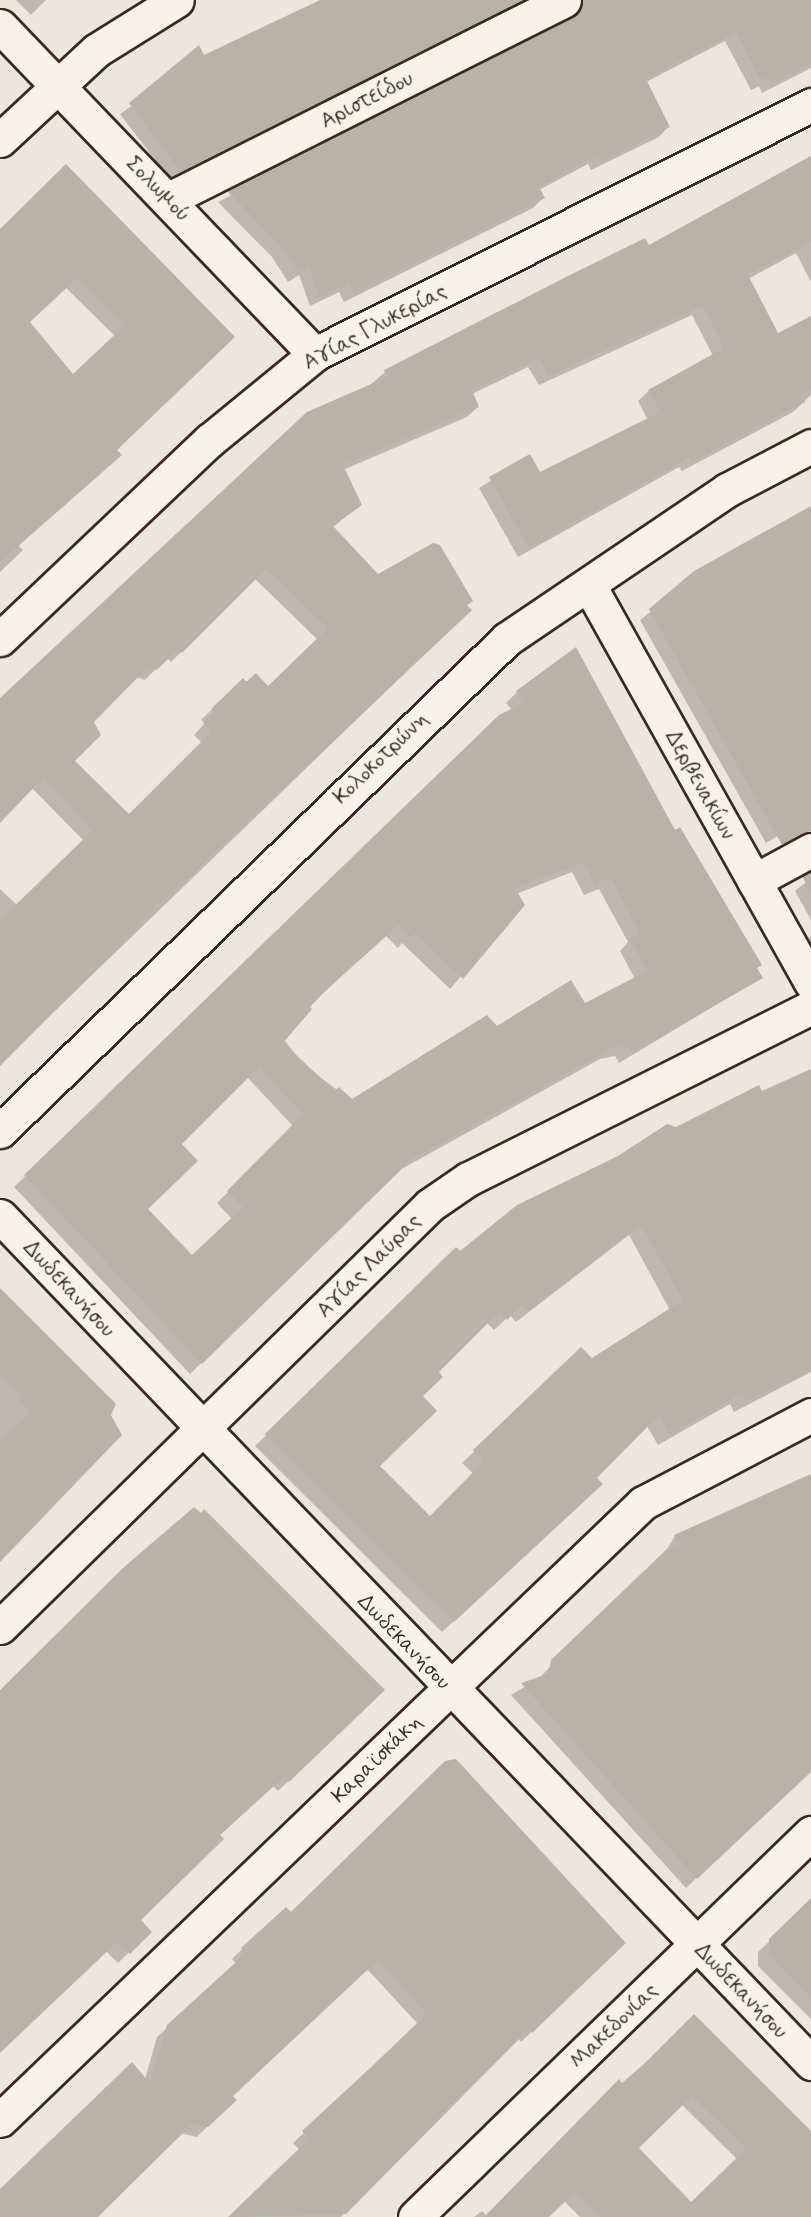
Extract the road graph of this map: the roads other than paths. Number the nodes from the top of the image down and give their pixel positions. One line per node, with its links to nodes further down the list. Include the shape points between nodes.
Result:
1 (177, 0): 4 (street, via 97,50)
2 (564, 0): 7 (street, Αριστείδου)
3 (0, 26): 4 (street, Σολωμού)
4 (56, 87): 6 (street); 7 (street, Σολωμού)
5 (811, 105): 8 (street, Αγίας Γλυκερίας)
6 (0, 140)
7 (170, 199): 8 (street, Σολωμού)
8 (315, 354): 11 (street, Αγίας Γλυκερίας, via 210,440)
9 (811, 446): 10 (street, Κολοκοτρώνη, via 727,490)
10 (590, 587): 13 (street, Δερβενακίων); 16 (street, Κολοκοτρώνη, via 507,639 470,671)
11 (0, 639)
12 (811, 850): 13 (street)
13 (754, 880): 14 (street, Δερβενακίων)
14 (811, 982)
15 (811, 1007): 19 (street, Αγίας Λαύρας, via 468,1179 430,1205)
16 (0, 1131)
17 (0, 1216): 19 (street, Δωδεκανήσου)
18 (807, 1426): 21 (street, Καραϊσκάκη, via 643,1503)
19 (204, 1432): 20 (street, Αγίας Λαύρας); 21 (street, Δωδεκανήσου)
20 (0, 1627)
21 (449, 1690): 23 (street, Δωδεκανήσου); 25 (street, Καραϊσκάκη)
22 (811, 1833): 23 (street, Μακεδονίας)
23 (698, 1946): 24 (street, Δωδεκανήσου); 26 (street, Μακεδονίας)
24 (811, 2063)
25 (0, 2120)
26 (415, 2217)

